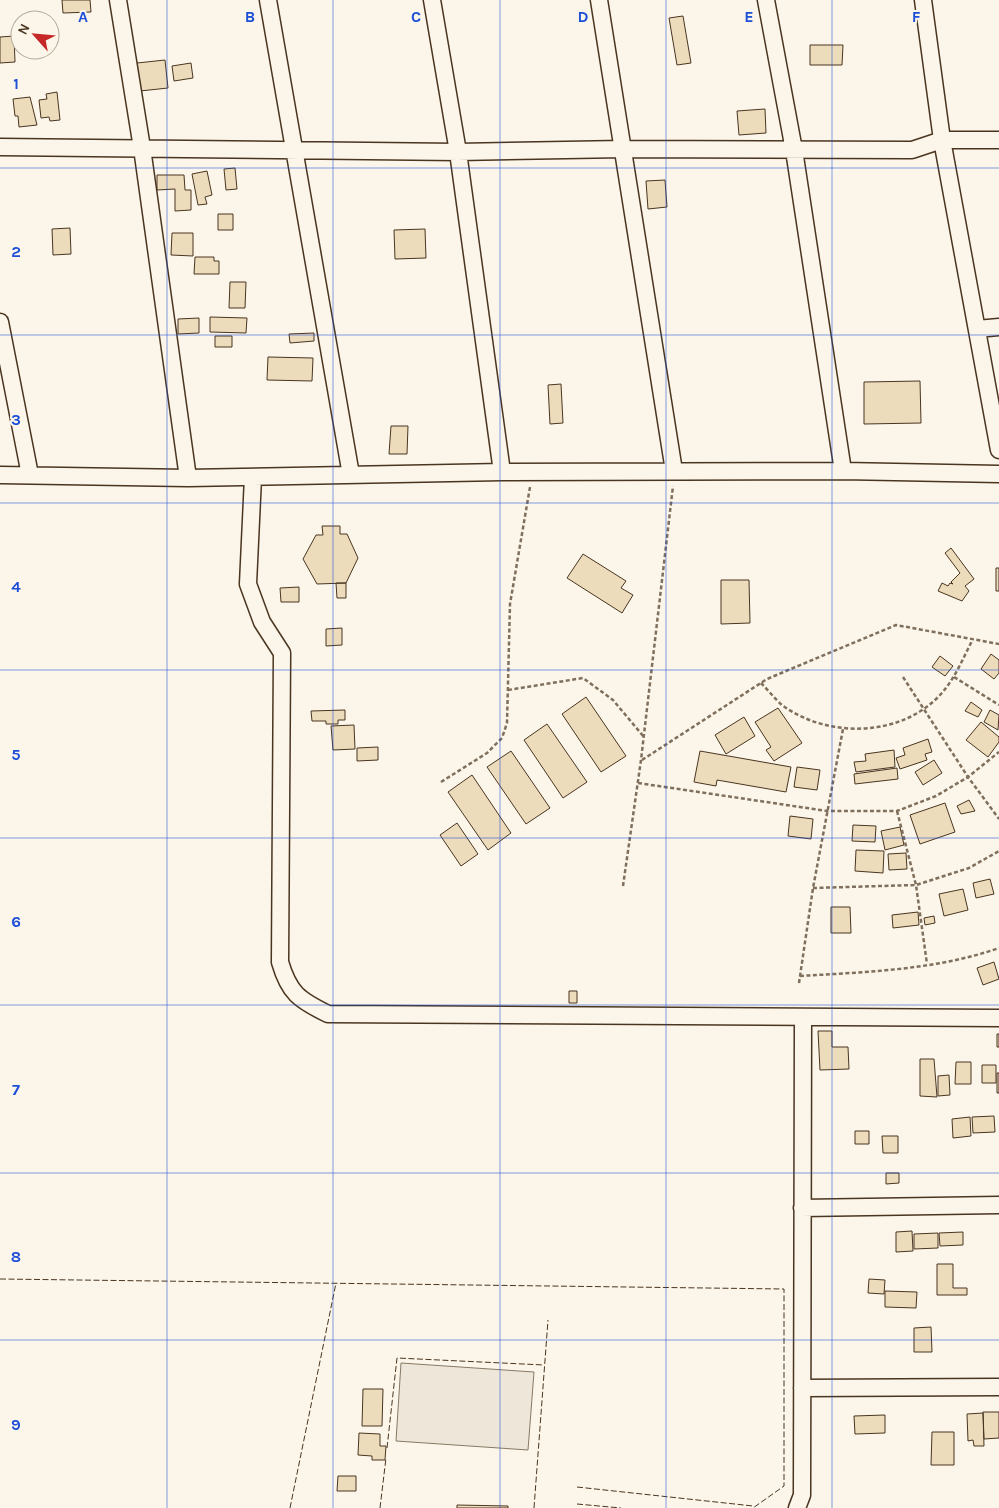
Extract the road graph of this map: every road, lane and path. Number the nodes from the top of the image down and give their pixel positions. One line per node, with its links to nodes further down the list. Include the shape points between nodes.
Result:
1 (118, 0): 10 (street)
2 (268, 0): 12 (street)
3 (432, 0): 14 (street)
4 (598, 0): 11 (street)
5 (766, 0): 13 (street)
6 (922, 0): 7 (street)
7 (942, 140): 8 (street); 13 (street, via 912,150); 17 (street)
8 (999, 140)
9 (0, 147): 10 (street)
10 (142, 148): 12 (street); 28 (street)
11 (623, 149): 13 (street); 14 (street); 22 (street)
12 (294, 150): 14 (street); 26 (street)
13 (794, 150): 19 (street)
14 (458, 152): 20 (street)
15 (0, 322): 25 (street)
16 (999, 327): 17 (street)
17 (977, 329): 18 (street)
18 (999, 450)
19 (843, 471): 22 (street); 24 (street)
20 (502, 472): 21 (street); 26 (street)
21 (532, 472): 22 (street); 34 (path, via 510,604)
22 (674, 472): 38 (path)
23 (0, 474): 25 (street)
24 (999, 474)
25 (30, 475): 28 (street)
26 (351, 475): 27 (street)
27 (253, 477): 28 (street); 55 (street, via 248,584 262,622 282,653 280,962 286,984 306,1003 328,1014)
28 (188, 478)
29 (973, 639): 30 (path); 31 (path); 33 (path, via 896,625)
30 (999, 644)
31 (954, 676): 35 (path); 36 (path)
32 (903, 677): 36 (path)
33 (761, 683): 37 (path, via 782,705 808,719); 40 (path)
34 (508, 690): 38 (path, via 583,678 613,700); 42 (path, via 507,723 502,738 487,753)
35 (999, 705)
36 (924, 710): 37 (path, via 894,724); 41 (path)
37 (843, 729): 44 (path)
38 (644, 737): 40 (path)
39 (999, 752): 41 (path)
40 (641, 760): 43 (path)
41 (968, 777): 45 (path, via 936,796); 46 (path)
42 (441, 782)
43 (638, 783): 44 (path); 49 (path)
44 (828, 811): 45 (path); 50 (path)
45 (897, 811): 48 (path)
46 (999, 819)
47 (999, 851): 48 (path, via 969,868)
48 (916, 885): 50 (path); 52 (path)
49 (624, 886)
50 (813, 888): 53 (path)
51 (999, 948): 52 (path)
52 (927, 964): 53 (path, via 874,972)
53 (800, 976): 54 (path)
54 (799, 983)
55 (803, 1018): 56 (street); 58 (street)
56 (999, 1018)
57 (999, 1205): 58 (street)
58 (802, 1208): 60 (street)
59 (999, 1387): 60 (street)
60 (802, 1388): 61 (street, via 802,1495)
61 (797, 1508)

